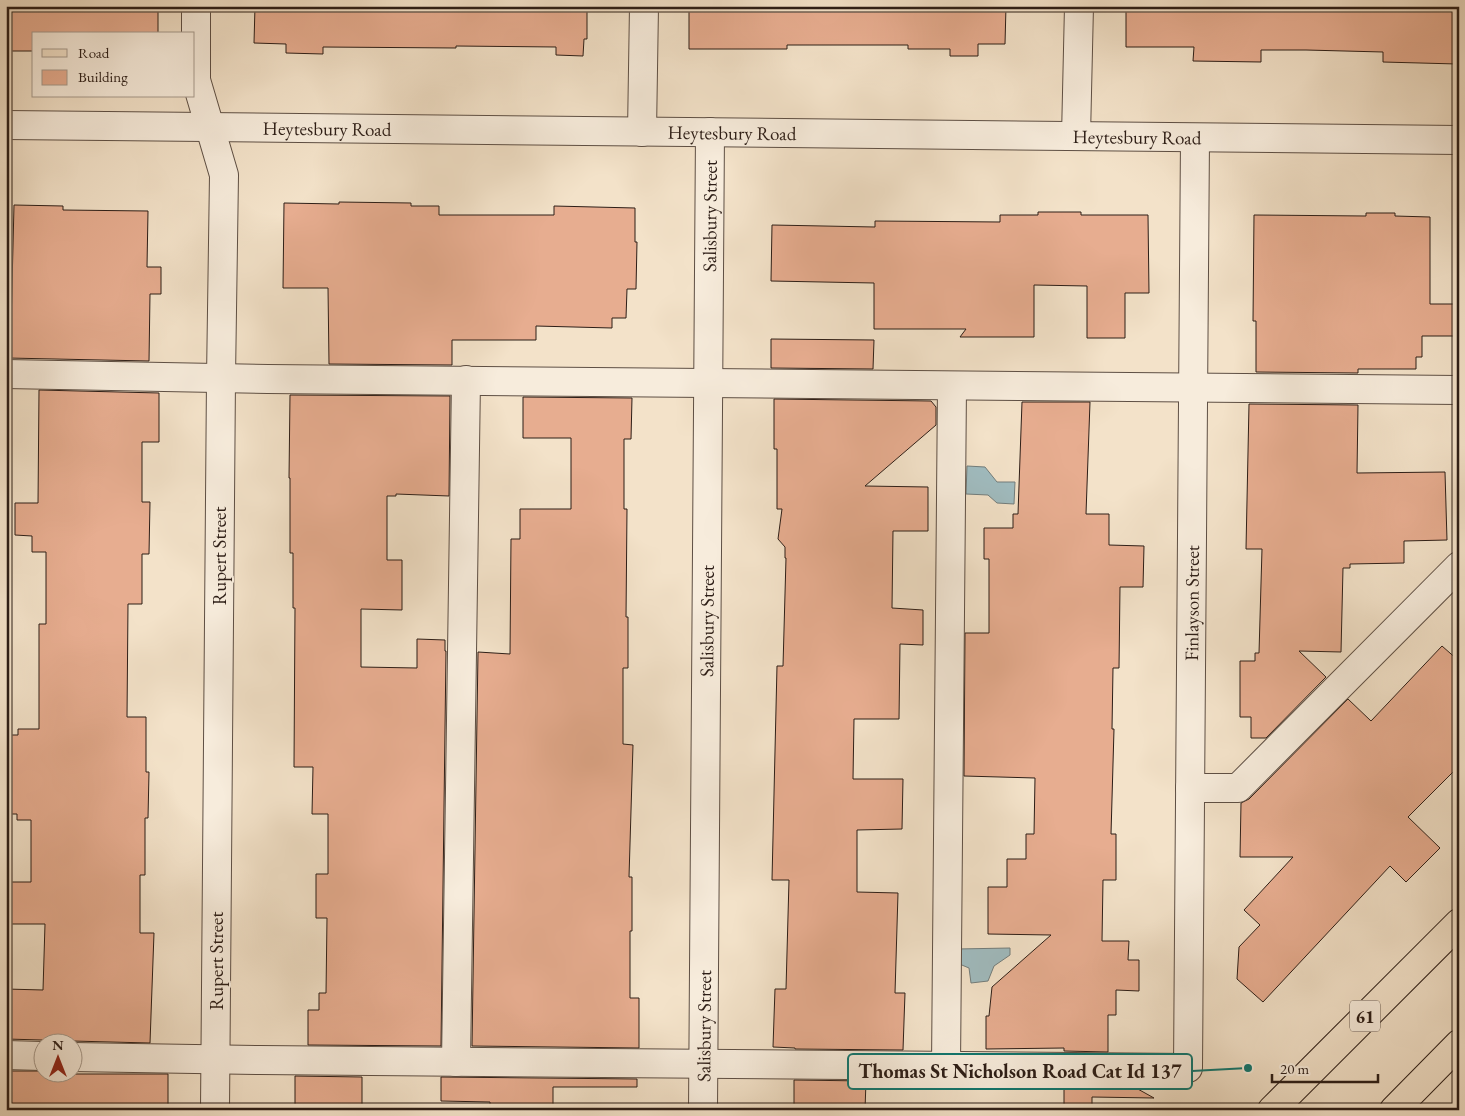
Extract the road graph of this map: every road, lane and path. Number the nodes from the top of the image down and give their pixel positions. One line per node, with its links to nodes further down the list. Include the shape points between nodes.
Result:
1 (196, 6): 5 (street, Rupert Street, via 196,80)
2 (644, 6): 6 (street)
3 (1079, 6): 8 (street)
4 (6, 125): 5 (street, Heytesbury Road)
5 (210, 127): 6 (street, Heytesbury Road); 12 (street, Rupert Street, via 224,175)
6 (642, 132): 7 (street, Heytesbury Road)
7 (710, 132): 8 (street, Heytesbury Road); 14 (street, Salisbury Street)
8 (1076, 136): 9 (street, Heytesbury Road)
9 (1195, 138): 10 (street, Heytesbury Road); 16 (street, Finlayson Street)
10 (1459, 140)
11 (6, 374): 12 (street)
12 (221, 378): 13 (street); 25 (street, Rupert Street)
13 (466, 380): 14 (street); 26 (street)
14 (708, 383): 15 (street); 27 (street, Salisbury Street)
15 (952, 386): 16 (street); 28 (street)
16 (1194, 388): 17 (street); 19 (street, Finlayson Street)
17 (1459, 390)
18 (1459, 566): 19 (street, via 1238,788)
19 (1190, 788): 28 (street, Finlayson Street, via 1188,1068)
20 (1459, 922): 31 (main road, 61)
21 (1459, 1044): 32 (main road)
22 (6, 1055): 23 (street)
23 (32, 1056)
24 (82, 1057): 25 (street)
25 (215, 1060): 26 (street); 29 (street, Rupert Street)
26 (456, 1062): 27 (street)
27 (703, 1065): 28 (street); 30 (street, Salisbury Street)
28 (946, 1066)
29 (215, 1110)
30 (703, 1110)
31 (1272, 1110)
32 (1394, 1110)

